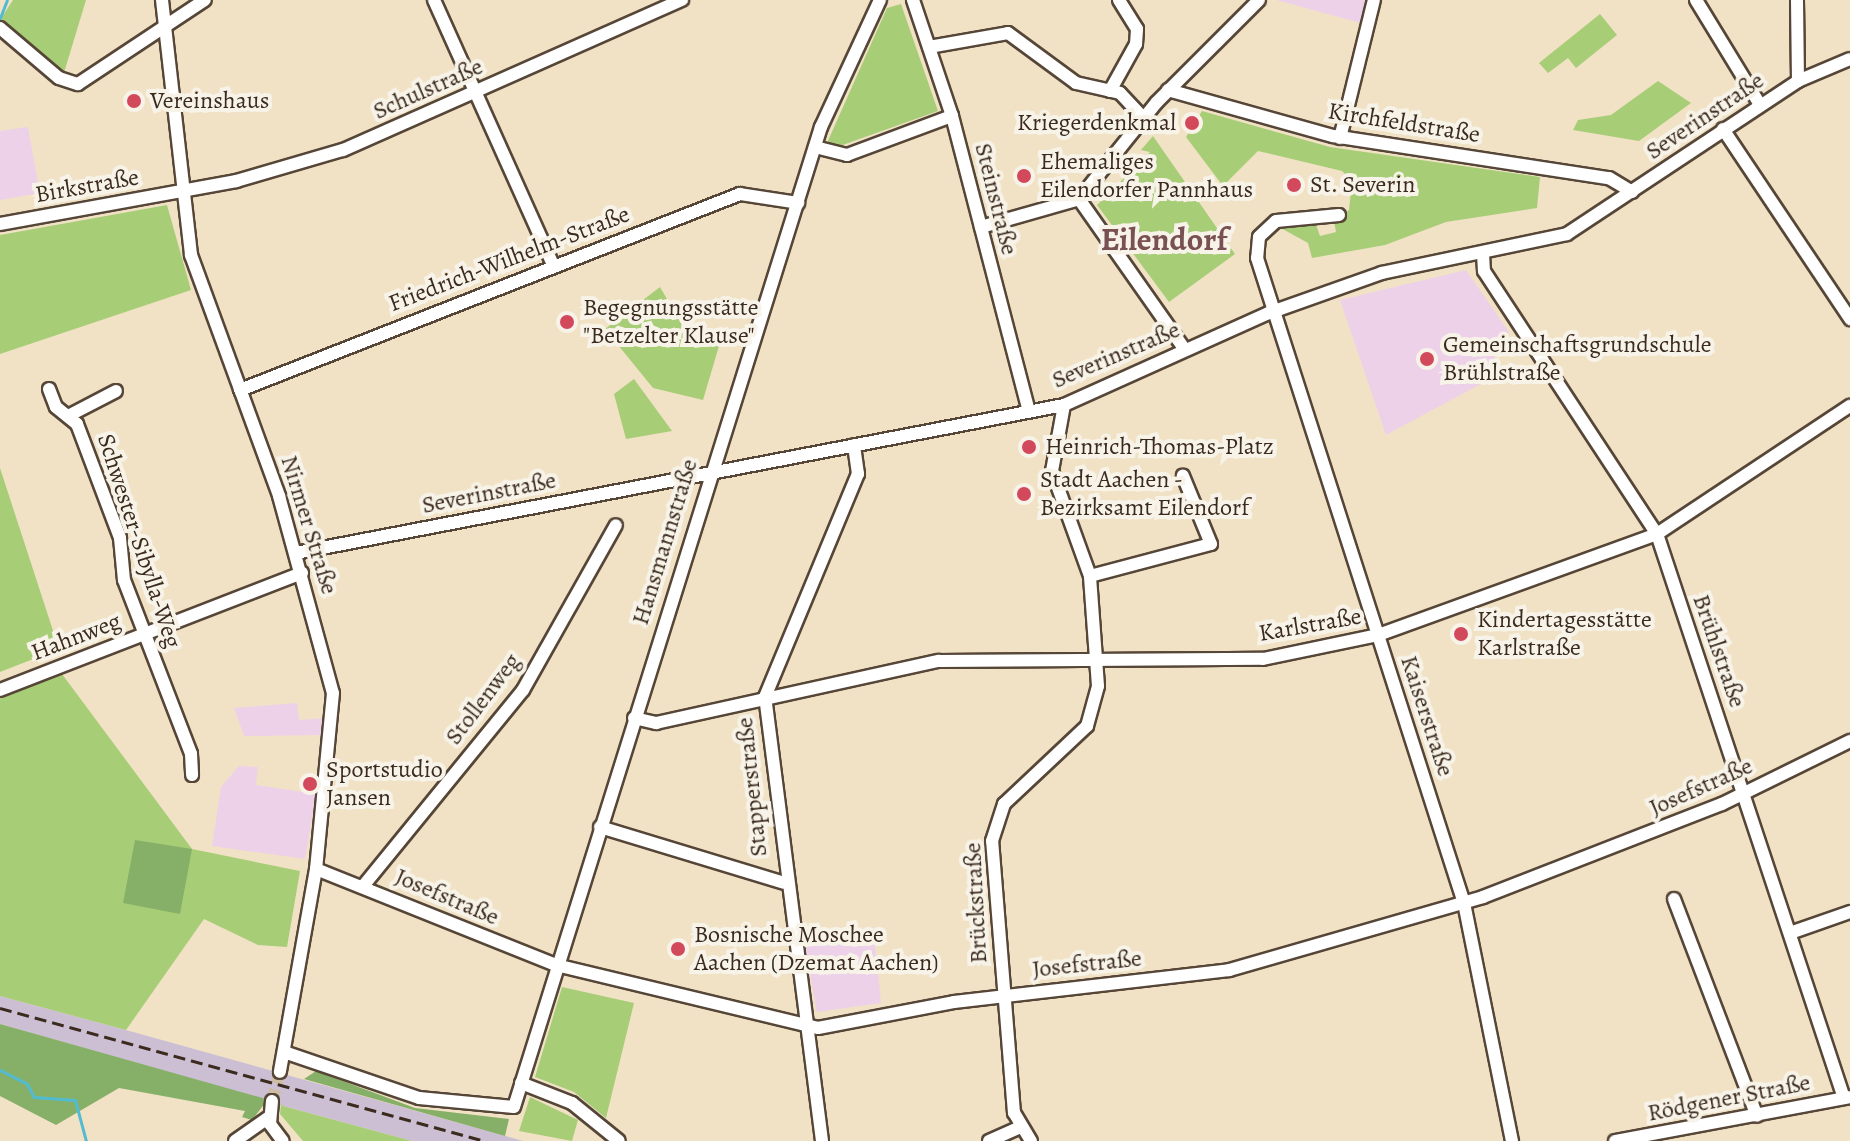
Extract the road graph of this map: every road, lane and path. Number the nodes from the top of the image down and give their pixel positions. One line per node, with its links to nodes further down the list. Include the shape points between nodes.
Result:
1 (162, 0): 12 (street, Nirmer Straße)
2 (205, 0): 12 (street)
3 (434, 0): 19 (street)
4 (682, 0): 19 (street, Schulstraße)
5 (880, 0): 25 (street, Hansmannstraße)
6 (913, 0): 14 (street, Steinstraße)
7 (1119, 0): 18 (street, via 1137,29 1136,44)
8 (1259, 0): 17 (street)
9 (1374, 0): 24 (street)
10 (1696, 0): 20 (street)
11 (1797, 0): 16 (street)
12 (164, 27): 13 (street, via 78,84 59,78); 26 (street, Nirmer Straße)
13 (1, 28)
14 (929, 47): 18 (street, via 1002,31 1076,83); 21 (street, Steinstraße)
15 (1850, 59): 16 (street, Severinstraße)
16 (1798, 81): 20 (street, Severinstraße)
17 (1168, 90): 22 (street); 24 (street, Kirchfeldstraße)
18 (1110, 91): 22 (street)
19 (476, 92): 26 (street, Schulstraße, via 343,150); 34 (street)
20 (1760, 105): 23 (street, Severinstraße)
21 (952, 116): 25 (street, via 847,155); 32 (street, Steinstraße)
22 (1143, 118): 28 (street)
23 (1723, 129): 27 (street, Severinstraße); 36 (street)
24 (1340, 138): 27 (street, Kirchfeldstraße, via 1609,178)
25 (815, 147): 29 (street, Hansmannstraße)
26 (181, 188): 31 (street, Birkstraße); 39 (street, Nirmer Straße, via 197,280)
27 (1632, 192): 33 (street, Severinstraße, via 1567,234)
28 (1079, 199): 32 (street); 37 (street)
29 (798, 203): 34 (street, Friedrich-Wilhelm-Straße, via 740,194); 46 (street, Hansmannstraße)
30 (1339, 215): 35 (street, Kaiserstraße, via 1276,221 1259,237)
31 (0, 224)
32 (981, 227): 43 (street, Steinstraße)
33 (1483, 253): 35 (street, Severinstraße, via 1382,273); 49 (street, Brühlstraße, via 1484,271)
34 (552, 263): 39 (street, Friedrich-Wilhelm-Straße)
35 (1269, 313): 37 (street, Severinstraße); 54 (street, Kaiserstraße)
36 (1850, 319)
37 (1185, 350): 41 (street, Severinstraße)
38 (49, 389): 44 (street, Schwester-Sibylla-Weg)
39 (240, 390): 50 (street, Nirmer Straße)
40 (116, 391): 44 (street, Schwester-Sibylla-Weg)
41 (1064, 405): 43 (street, Severinstraße); 52 (street, Brückstraße, via 1052,471)
42 (1850, 406): 49 (street, Karlstraße)
43 (1029, 411): 45 (street, Severinstraße)
44 (68, 416): 53 (street, Schwester-Sibylla-Weg, via 120,538 124,580)
45 (854, 445): 46 (street, Severinstraße); 57 (street, Stapperstraße, via 858,474)
46 (708, 472): 50 (street, Severinstraße); 58 (street, Hansmannstraße)
47 (1183, 476): 52 (street, via 1211,544)
48 (616, 525): 65 (street, Stollenweg, via 523,690)
49 (1657, 534): 54 (street, Karlstraße); 61 (street, Brühlstraße)
50 (296, 553): 51 (street, Nirmer Straße)
51 (302, 573): 53 (street, Hahnweg); 63 (street, Nirmer Straße, via 333,693)
52 (1090, 576): 55 (street, Brückstraße)
53 (146, 633): 56 (street, Hahnweg); 60 (street, Schwester-Sibylla-Weg, via 191,754)
54 (1378, 635): 55 (street, Karlstraße, via 1263,659); 67 (street, Kaiserstraße)
55 (1099, 657): 57 (street, Karlstraße, via 939,661); 71 (street, Brückstraße, via 1087,726 1017,788 996,821)
56 (0, 690)
57 (765, 697): 58 (street, Karlstraße, via 656,723); 64 (street, Stapperstraße)
58 (634, 718): 62 (street, Hansmannstraße)
59 (1850, 741): 61 (street, Josefstraße)
60 (192, 775)
61 (1745, 793): 67 (street, Josefstraße); 69 (street, Brühlstraße)
62 (600, 827): 64 (street); 70 (street, Hansmannstraße)
63 (316, 869): 65 (street, Josefstraße); 73 (street, Nirmer Straße)
64 (784, 883): 72 (street, Stapperstraße)
65 (364, 885): 70 (street, Josefstraße)
66 (1674, 899): 78 (street)
67 (1464, 903): 71 (street, Josefstraße, via 1229,970); 87 (street, Kaiserstraße)
68 (1850, 912): 69 (street)
69 (1790, 933): 76 (street, Brühlstraße)
70 (556, 965): 72 (street, Josefstraße); 75 (street, Hansmannstraße)
71 (1003, 996): 72 (street, Josefstraße); 80 (street, Brückstraße)
72 (805, 1027): 84 (street, Stapperstraße)
73 (284, 1052): 74 (street, Nirmer Straße); 75 (street, Hansmannstraße, via 419,1098 514,1107)
74 (280, 1072)
75 (521, 1083): 83 (street, via 572,1103)
76 (1847, 1097): 78 (street, Rödgener Straße)
77 (272, 1101): 79 (street)
78 (1757, 1116): 88 (street, Rödgener Straße)
79 (269, 1117): 81 (street, via 248,1125); 82 (street)
80 (1018, 1128): 85 (street); 86 (street)
81 (235, 1141)
82 (283, 1141)
83 (619, 1141)
84 (822, 1141)
85 (989, 1141)
86 (1031, 1141)
87 (1512, 1141)
88 (1615, 1141)

